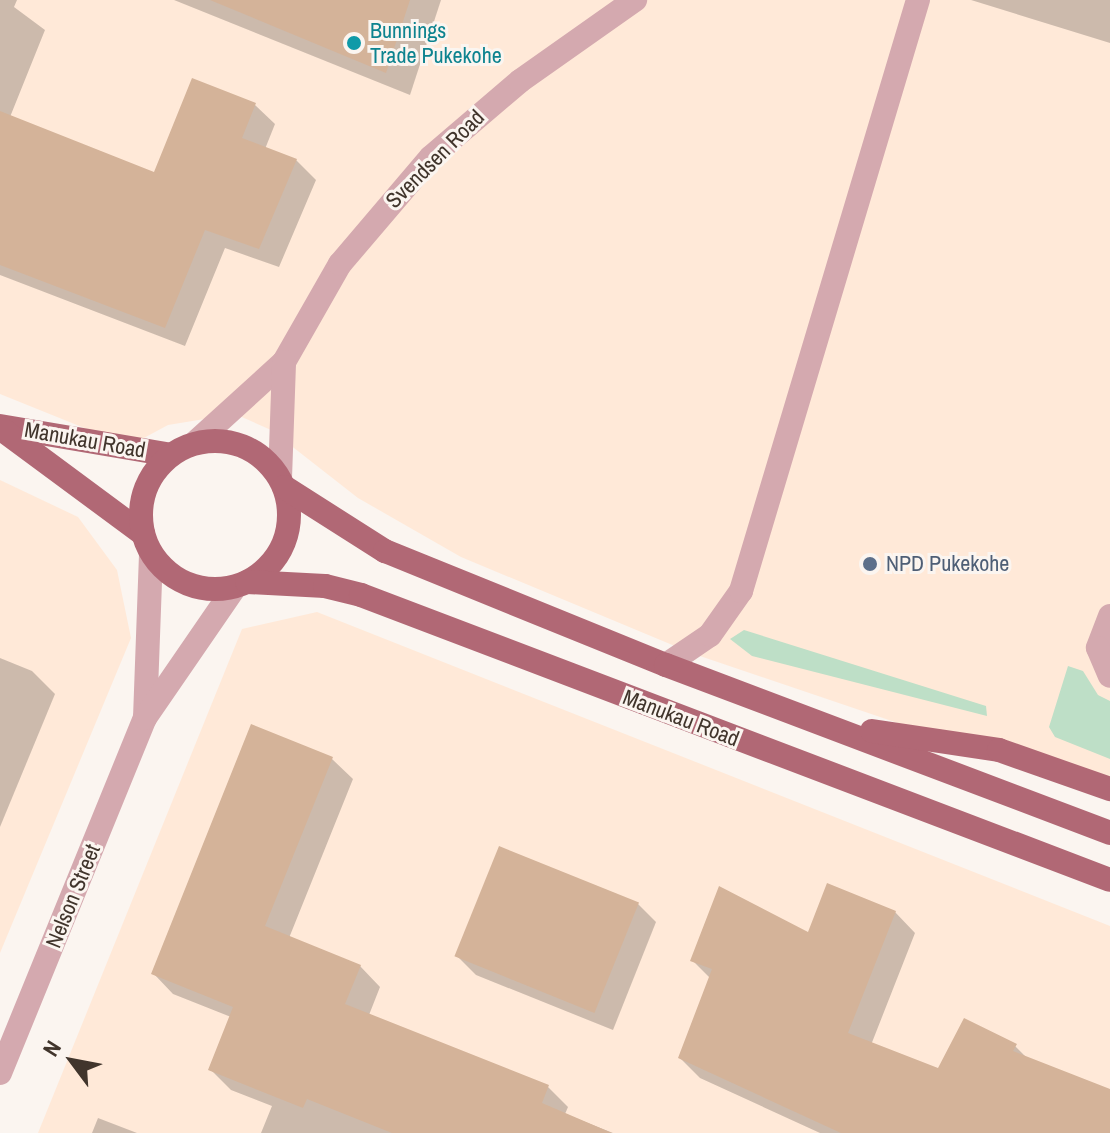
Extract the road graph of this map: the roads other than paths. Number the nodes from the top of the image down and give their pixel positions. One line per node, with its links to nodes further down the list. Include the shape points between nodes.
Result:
1 (635, 0): 3 (street, Svendsen Road, via 489,105 403,186 315,301)
2 (918, 0): 11 (street, via 741,591 710,635)
3 (284, 362): 5 (street); 7 (street)
4 (0, 427): 6 (main road, Manukau Road); 8 (main road, Manukau Road)
5 (196, 442): 6 (main road); 7 (main road, via 244,446 265,459)
6 (171, 455): 8 (main road, via 144,490)
7 (282, 483): 9 (main road, via 288,531 280,552); 11 (main road, Manukau Road, via 385,551)
8 (147, 544): 9 (main road, via 163,569 197,587); 13 (street, Nelson Street)
9 (241, 584): 13 (street, Nelson Street); 17 (main road, Manukau Road, via 325,586 361,595)
10 (1110, 616): 12 (street, via 1098,648)
11 (666, 665): 14 (main road, Manukau Road)
12 (1110, 676)
13 (145, 718): 18 (street, Nelson Street)
14 (826, 724): 15 (main road, via 999,750); 16 (main road, Manukau Road)
15 (1110, 789)
16 (1110, 833)
17 (1110, 880)
18 (0, 1073)

